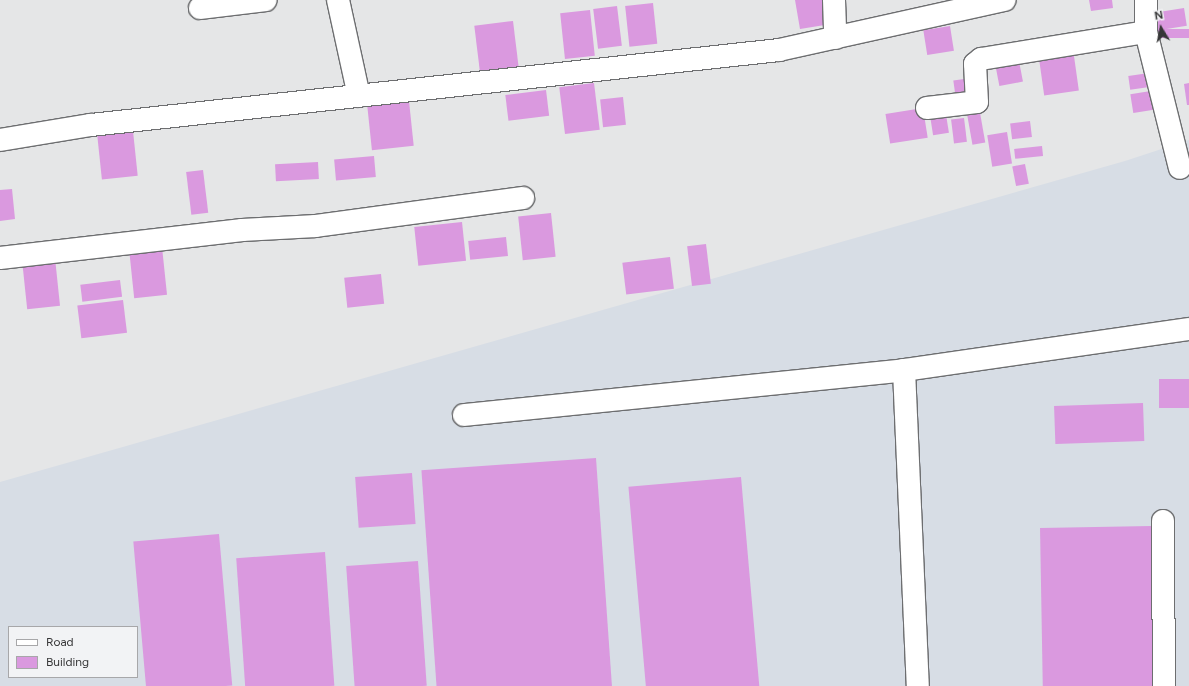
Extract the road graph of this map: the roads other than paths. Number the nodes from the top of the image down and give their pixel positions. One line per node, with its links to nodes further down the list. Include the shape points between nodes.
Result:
1 (266, 0): 6 (street)
2 (338, 0): 9 (street)
3 (834, 0): 8 (street)
4 (1005, 0): 8 (street)
5 (1146, 0): 7 (street)
6 (200, 8)
7 (1146, 32): 10 (street, via 981,59 975,64 977,102); 12 (street)
8 (835, 38): 9 (street, via 779,50)
9 (359, 96): 11 (street, via 91,125)
10 (927, 108)
11 (0, 140)
12 (1180, 168)
13 (523, 198): 14 (street, via 316,226 242,230)
14 (0, 258)
15 (1189, 329): 16 (street)
16 (904, 370): 17 (street); 19 (street)
17 (464, 415)
18 (1163, 521): 20 (street)
19 (918, 686)
20 (1164, 686)

